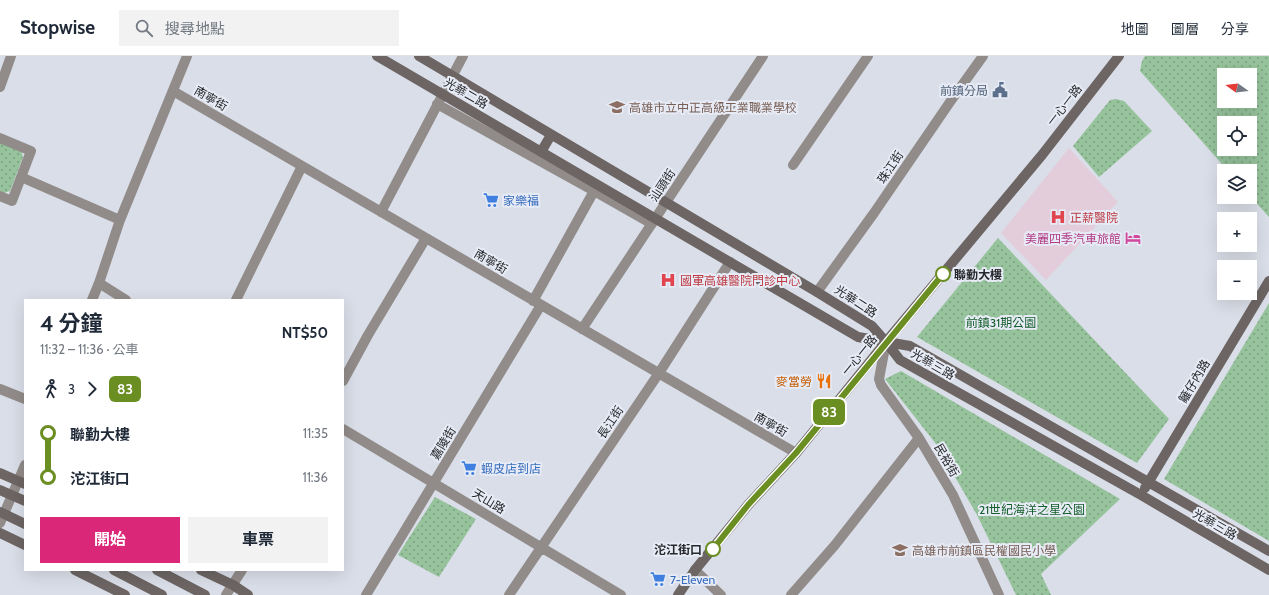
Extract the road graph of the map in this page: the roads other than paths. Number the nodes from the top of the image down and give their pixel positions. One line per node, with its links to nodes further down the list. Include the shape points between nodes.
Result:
1 (11, 56): 11 (street)
2 (187, 56): 12 (street)
3 (377, 56): 13 (street, 光華二路)
4 (419, 56): 10 (street, 光華二路)
5 (463, 56): 10 (street)
6 (763, 56): 23 (street, 汕頭街)
7 (868, 56): 18 (street)
8 (983, 56): 31 (street, 珠江街)
9 (1119, 56): 37 (street, 一心一路, via 1042,155)
10 (452, 76): 13 (street); 15 (street, 光華二路)
11 (0, 87)
12 (173, 91): 19 (street, 南寧街); 25 (street)
13 (442, 95): 14 (street); 17 (street, 光華二路)
14 (437, 104): 21 (street); 24 (street)
15 (551, 135): 17 (street); 23 (street, 光華二路)
16 (0, 138): 20 (street, via 31,151)
17 (541, 152): 26 (street, 光華二路)
18 (794, 165)
19 (302, 166): 24 (street, 南寧街); 34 (street)
20 (21, 177): 22 (street, via 12,201); 25 (street)
21 (594, 191): 26 (street); 35 (street, 嘉陵街)
22 (0, 196)
23 (666, 203): 26 (street, 汕頭街); 31 (street, 光華二路)
24 (381, 212): 27 (street, 南寧街)
25 (120, 220): 30 (street)
26 (653, 221): 28 (street, 光華二路); 36 (street, 汕頭街)
27 (426, 238): 35 (street, 南寧街); 39 (street)
28 (730, 262): 37 (street, 光華二路, via 858,337); 38 (street, 長江街)
29 (1269, 281): 49 (street, 籬仔內路)
30 (99, 283): 32 (street); 33 (street)
31 (817, 292): 37 (street, 光華二路, via 872,326)
32 (92, 299)
33 (124, 299)
34 (236, 299)
35 (537, 303): 36 (street, 南寧街); 48 (street, 嘉陵街)
36 (582, 329): 38 (street, 南寧街)
37 (886, 342): 43 (street, 民裕街, via 879,379 881,385); 44 (street, 一心一路); 49 (street, 光華三路, via 910,346); 52 (street, 光華三路, via 900,360)
38 (658, 373): 44 (street, 南寧街); 58 (street, 長江街)
39 (344, 379)
40 (0, 389): 41 (street)
41 (24, 399)
42 (344, 430): 48 (street, 天山路)
43 (919, 438): 78 (street, via 835,545); 79 (street, 民裕街, via 952,495)
44 (796, 453): 60 (street, 一心一路, via 748,505)
45 (24, 471): 47 (street)
46 (0, 473): 47 (street)
47 (22, 482): 51 (street)
48 (434, 483): 58 (street, 天山路); 73 (street, 嘉陵街)
49 (1148, 483): 52 (street, 籬仔內路); 59 (street, 光華三路)
50 (0, 490): 51 (street)
51 (12, 495): 53 (street); 54 (street)
52 (1140, 495): 61 (street, 光華三路)
53 (24, 501)
54 (1, 516): 55 (street)
55 (24, 524)
56 (0, 532): 57 (street)
57 (24, 544)
58 (542, 548): 74 (street, 長江街); 75 (street, 天山路)
59 (1269, 551)
60 (695, 570): 76 (street, 一心一路); 77 (street)
61 (1269, 570)
62 (77, 571): 68 (street)
63 (116, 571): 69 (street)
64 (159, 571): 70 (street)
65 (203, 571): 67 (street)
66 (241, 571): 67 (street)
67 (233, 585): 71 (street); 72 (street)
68 (125, 595)
69 (162, 595)
70 (205, 595)
71 (226, 595)
72 (248, 595)
73 (366, 595)
74 (509, 595)
75 (622, 595)
76 (678, 595)
77 (721, 595)
78 (791, 595)
79 (999, 595)

